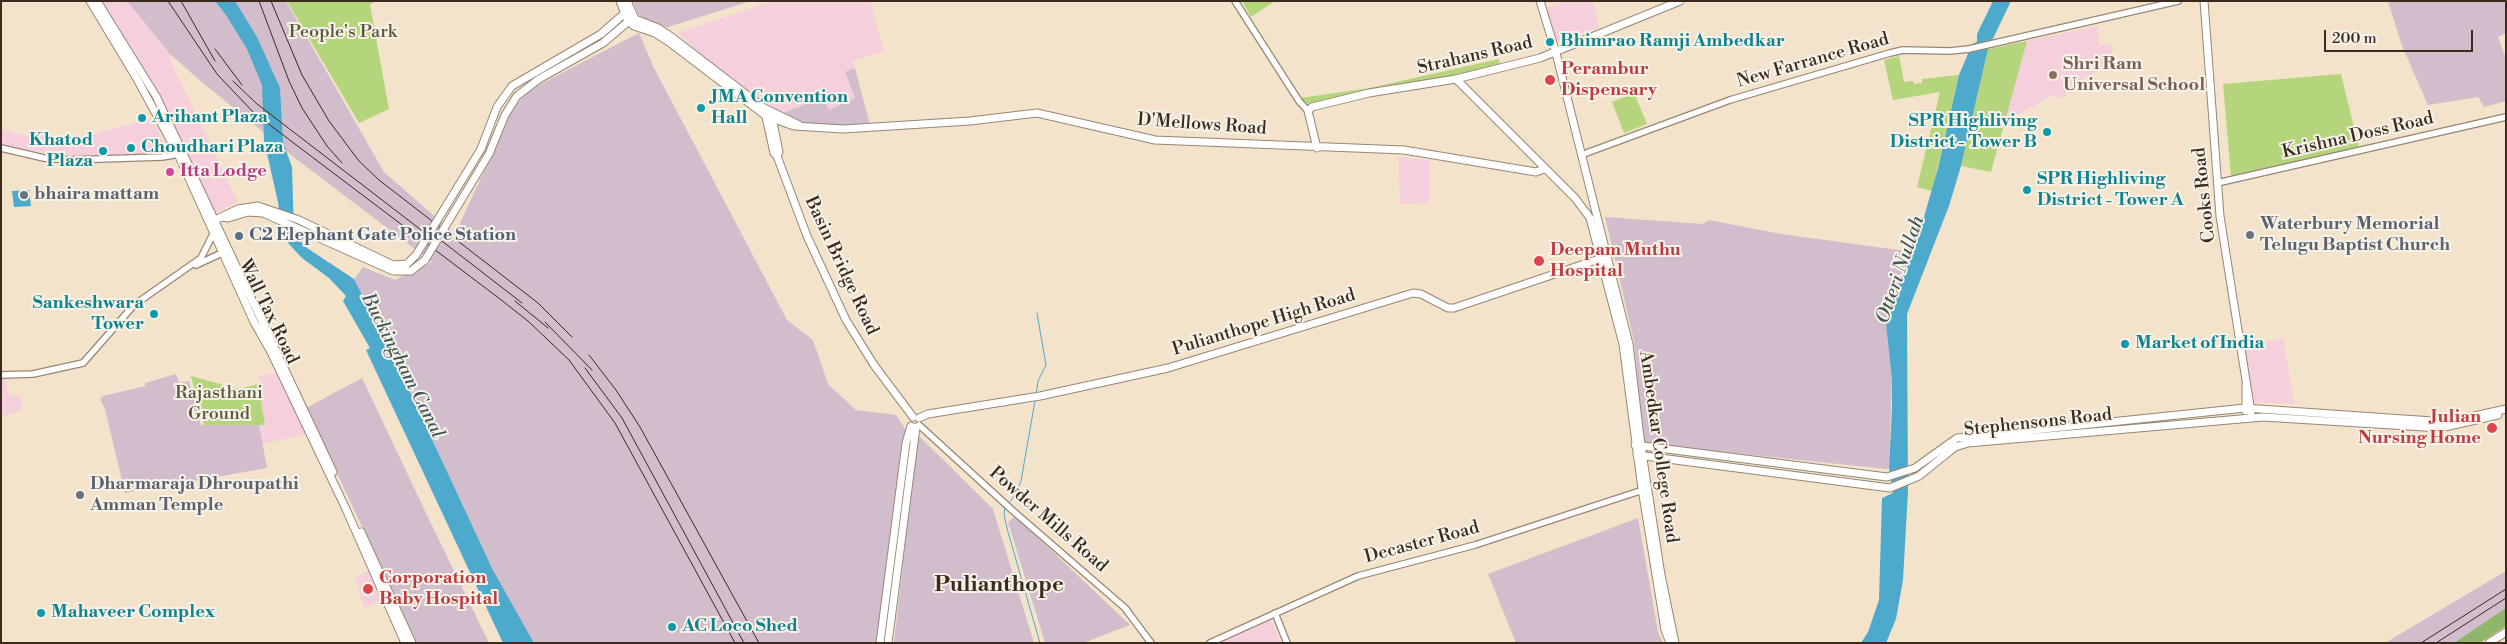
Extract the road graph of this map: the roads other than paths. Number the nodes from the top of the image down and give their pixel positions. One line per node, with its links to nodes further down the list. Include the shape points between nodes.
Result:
1 (90, 1): 19 (main road, Wall Tax Road)
2 (98, 1): 19 (main road, Wall Tax Road, via 156,96)
3 (620, 1): 10 (main road)
4 (627, 1): 10 (main road)
5 (1235, 1): 14 (street)
6 (1540, 1): 12 (main road, Ambedkar College Road)
7 (1680, 1): 12 (main road, Strahans Road, via 1616,25)
8 (2178, 1): 20 (street, New Farrance Road, via 1969,49 1890,53 1730,100)
9 (2204, 1): 22 (main road, Cooks Road)
10 (626, 11): 11 (main road); 24 (main road, bridge, via 601,34 512,86 497,107 481,149 416,255 407,264 393,265)
11 (630, 19): 15 (main road, via 634,26 669,42); 24 (main road, bridge, via 604,44 556,69 516,96 504,115 489,154 425,260 411,271 393,271)
12 (1556, 53): 13 (main road, Strahans Road); 20 (main road, Ambedkar College Road)
13 (1456, 78): 14 (main road, Strahans Road, via 1360,95 1316,105); 21 (main road, Ambedkar College Road)
14 (1308, 111): 18 (main road)
15 (768, 114): 18 (main road, D'Mellows Road, via 794,126 843,129 970,122 1037,113 1155,140); 36 (main road, Basin Bridge Road, via 774,153 807,236 846,320)
16 (2506, 117): 22 (street, Krishna Doss Road)
17 (1, 148): 19 (street, via 69,160)
18 (1317, 148): 21 (main road, D'Mellows Road, via 1404,150 1536,172)
19 (181, 154): 23 (main road, Wall Tax Road)
20 (1581, 155): 27 (main road, Ambedkar College Road)
21 (1544, 169): 28 (main road, Ambedkar College Road, via 1586,210)
22 (2217, 183): 31 (main road, Cooks Road, via 2249,390)
23 (211, 222): 24 (main road, via 248,212 272,213); 25 (main road, Wall Tax Road); 42 (main road, Wall Tax Road)
24 (298, 223)
25 (213, 234): 26 (main road, Wall Tax Road); 29 (street, via 205,253)
26 (222, 253): 29 (street); 41 (main road, Wall Tax Road, via 346,509)
27 (1608, 256): 28 (main road, Pulianthope High Road); 37 (main road, Ambedkar College Road, via 1628,344)
28 (1600, 258): 36 (main road, Pulianthope High Road, via 1454,308 1413,293 1168,368 1037,396 948,410); 37 (main road, Ambedkar College Road, via 1623,344)
29 (192, 266): 30 (street, via 134,305 83,362 33,374)
30 (1, 375)
31 (2248, 408): 34 (main road, Cooks Road); 35 (main road, Stephensons Road); 37 (main road, Stephensons Road, via 1957,438 1915,468 1887,477)
32 (2506, 409): 35 (main road, via 2447,422)
33 (2506, 413): 35 (main road, via 2440,428)
34 (2249, 418): 35 (main road, Stephensons Road); 37 (main road, Stephensons Road, via 1968,443 1955,447 1918,476 1890,488)
35 (2358, 419)
36 (916, 423): 43 (main road, via 906,443); 44 (main road); 45 (street, Powder Mills Road, via 1125,608)
37 (1639, 450): 38 (main road, Ambedkar College Road)
38 (1645, 489): 39 (street, Decaster Road, via 1475,545 1358,576); 48 (main road, Ambedkar College Road, via 1665,630); 49 (main road, Ambedkar College Road)
39 (1275, 613): 46 (street, Decaster Road); 47 (street)
40 (2506, 632): 50 (main road)
41 (405, 643)
42 (412, 643)
43 (880, 643)
44 (888, 643)
45 (1151, 643)
46 (1210, 643)
47 (1288, 643)
48 (1670, 643)
49 (1675, 643)
50 (2489, 643)

